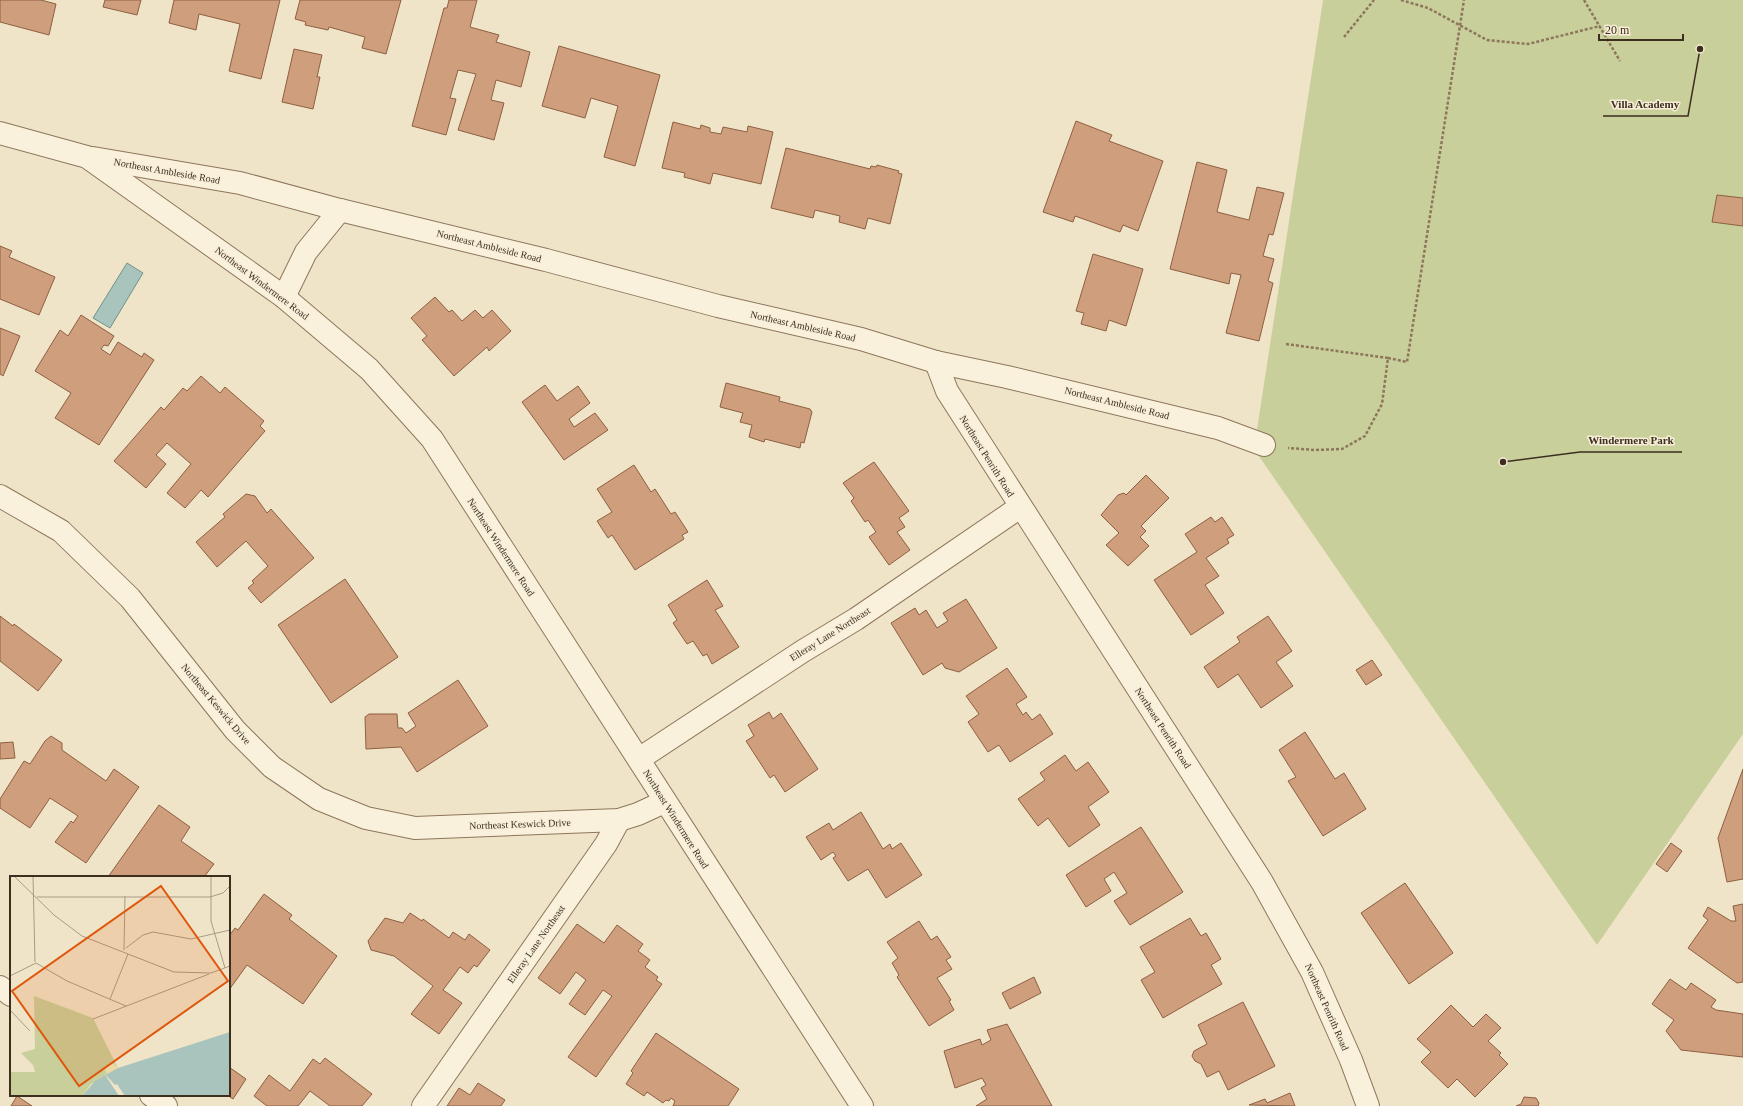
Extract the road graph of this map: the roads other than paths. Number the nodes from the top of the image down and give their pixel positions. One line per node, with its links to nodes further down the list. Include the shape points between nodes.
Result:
1 (0, 133): 2 (street, Northeast Windermere Road)
2 (87, 157): 3 (street, Northeast Ambleside Road, via 240,183); 4 (street, Northeast Windermere Road)
3 (340, 210): 4 (street, via 306,252); 5 (street, Northeast Ambleside Road, via 861,340)
4 (284, 297): 9 (street, Northeast Windermere Road, via 369,369 432,439)
5 (936, 362): 6 (street, Northeast Ambleside Road, via 1218,428); 8 (street, Northeast Penrith Road, via 947,391)
6 (1264, 445)
7 (0, 496): 11 (street, Northeast Keswick Drive, via 61,531 130,598 235,730 272,767 319,798 366,818 415,828)
8 (1020, 507): 9 (street, Elleray Lane Northeast, via 856,619); 18 (street, Northeast Penrith Road, via 1262,882 1312,972 1351,1060)
9 (638, 759): 10 (street, Northeast Windermere Road)
10 (664, 802): 11 (street); 17 (street, Northeast Windermere Road)
11 (619, 820): 16 (street, Elleray Lane Northeast, via 606,844)
12 (0, 987): 13 (street)
13 (10, 994)
14 (152, 1096): 15 (street)
15 (166, 1106)
16 (423, 1106)
17 (862, 1106)
18 (1368, 1106)

